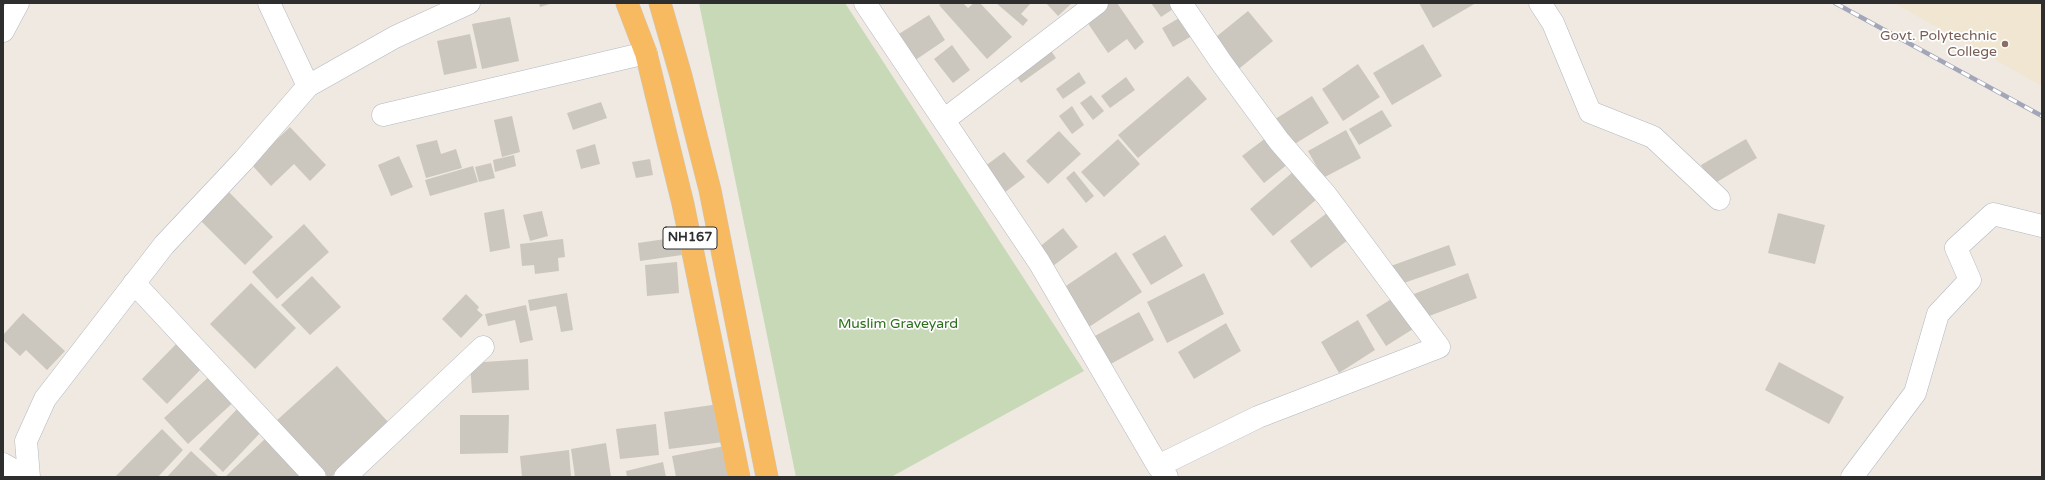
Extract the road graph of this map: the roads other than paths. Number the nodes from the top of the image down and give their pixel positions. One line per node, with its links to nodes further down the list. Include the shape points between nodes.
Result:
1 (18, 3): 10 (street)
2 (268, 3): 12 (street)
3 (469, 3): 12 (street, via 395,37)
4 (627, 3): 11 (highway, NH167)
5 (660, 3): 25 (highway, NH167, via 710,190)
6 (865, 3): 14 (street)
7 (1097, 3): 14 (street)
8 (1181, 3): 20 (street, via 1279,141 1326,195 1439,347 1258,417)
9 (1540, 3): 15 (street, via 1553,23 1590,112 1653,137)
10 (3, 31)
11 (646, 53): 13 (street); 24 (highway, NH167, via 683,204)
12 (308, 86): 17 (street, via 243,161 164,245)
13 (383, 115)
14 (944, 120): 20 (street, via 1039,262)
15 (1719, 199)
16 (2042, 226): 26 (street, via 1992,214 1956,248 1970,280 1938,314 1915,393)
17 (134, 283): 21 (street, via 45,398 26,441); 22 (street)
18 (483, 347): 23 (street)
19 (3, 464): 21 (street)
20 (1163, 472)
21 (27, 477)
22 (315, 477)
23 (345, 477)
24 (739, 477)
25 (767, 477)
26 (1852, 477)

